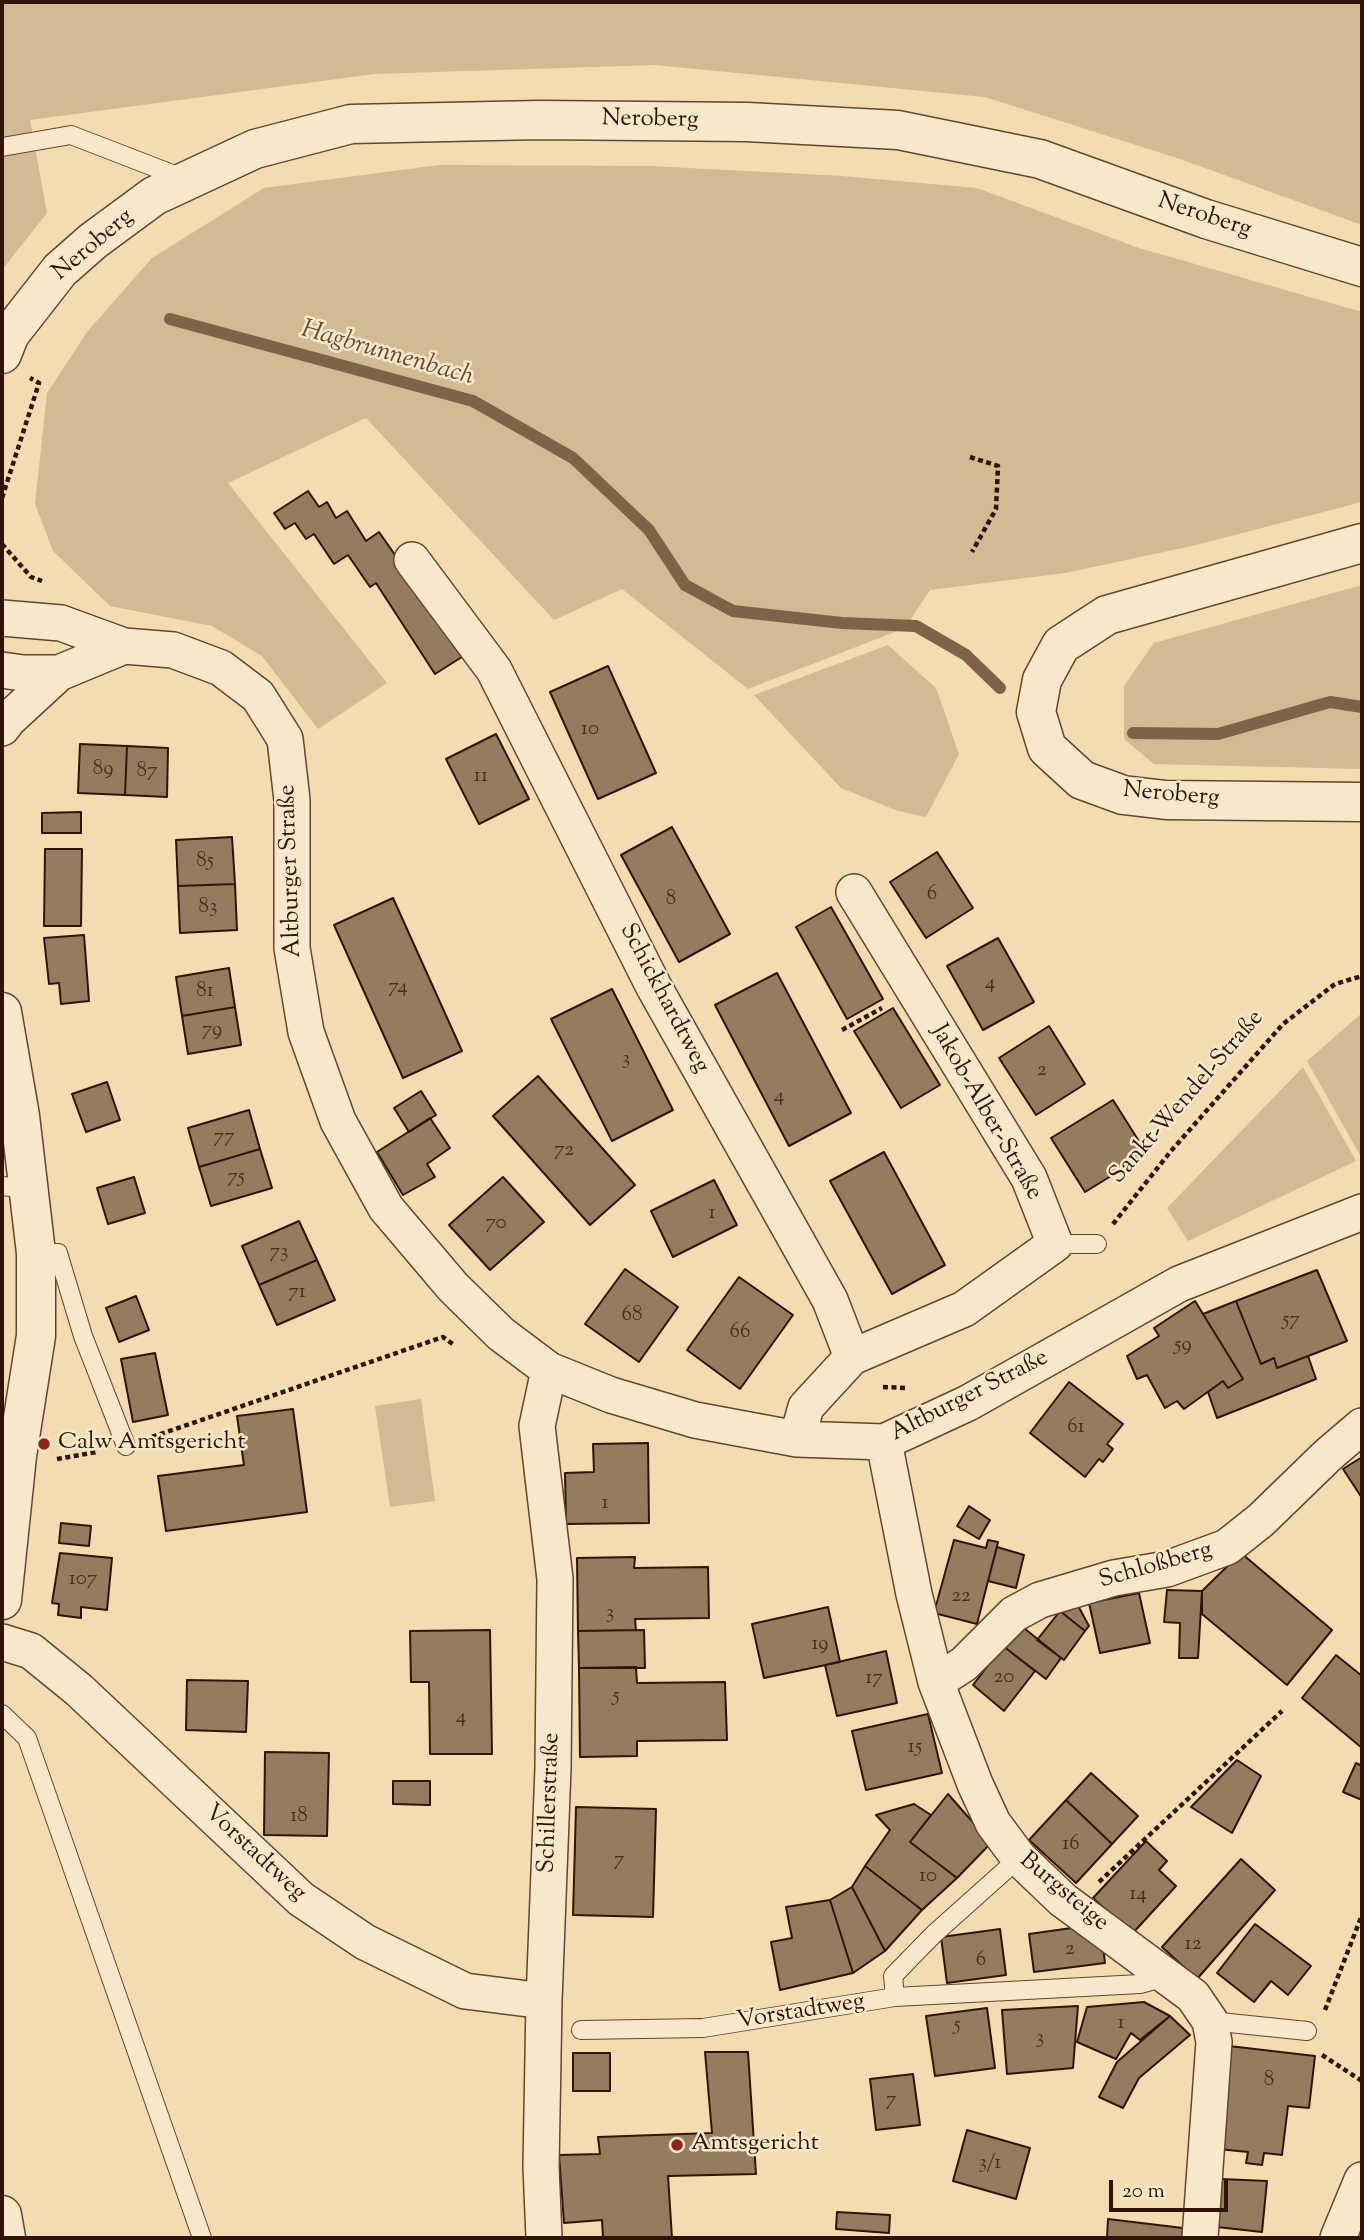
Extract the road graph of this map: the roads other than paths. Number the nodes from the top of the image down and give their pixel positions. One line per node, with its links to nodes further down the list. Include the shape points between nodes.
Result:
1 (2, 148): 2 (lane, via 71,135)
2 (188, 181): 3 (street, Neroberg, via 255,149 351,124 747,122 898,130 1040,159 1206,219); 4 (street, Neroberg, via 154,196 60,270 10,334)
3 (1362, 267)
4 (11, 363)
5 (1362, 543): 12 (street, Neroberg, via 1107,615 1061,645 1042,680 1036,712 1046,748 1082,780 1123,795 1166,800)
6 (412, 560): 20 (street, Schickhardtweg, via 494,670 654,987 830,1300)
7 (2, 618): 8 (street, Altburger Straße, via 61,623)
8 (124, 646): 10 (street, Altburger Straße); 21 (street, Altburger Straße, via 173,650 221,668 258,696 285,739 292,800 292,948 306,1032 338,1121 386,1208 445,1278 501,1334)
9 (2, 670): 10 (street, Altburger Straße)
10 (59, 673): 11 (street, Altburger Straße)
11 (2, 728)
12 (1362, 802)
13 (854, 892): 17 (street, Jakob-Alber-Straße, via 1029,1178)
14 (2, 1012): 15 (street, via 20,1116)
15 (16, 1188): 19 (street)
16 (1362, 1212): 24 (street, Altburger Straße, via 1179,1284 968,1402)
17 (1055, 1244): 18 (lane); 20 (street, via 964,1309)
18 (1097, 1244)
19 (36, 1253): 25 (lane, via 58,1253 83,1336); 26 (street, via 36,1336)
20 (852, 1357): 23 (street, via 806,1407)
21 (549, 1370): 23 (street, Altburger Straße, via 611,1395 695,1420); 33 (street, Schillerstraße, via 537,1426 555,1579)
22 (1362, 1426): 28 (street, Schloßberg, via 1227,1547 1167,1569 1114,1578 1040,1600 1014,1614 964,1664)
23 (797, 1439): 24 (street, Altburger Straße)
24 (884, 1442): 28 (street, Burgsteige)
25 (127, 1446)
26 (2, 1589)
27 (2, 1642): 33 (street, Vorstadtweg, via 32,1651 79,1690 312,1907 365,1942 466,1991)
28 (936, 1682): 30 (street, Burgsteige, via 993,1823)
29 (2, 1714): 40 (lane, via 27,1738)
30 (1019, 1858): 31 (street, Burgsteige, via 1073,1907); 32 (lane, Vorstadtweg, via 893,1976)
31 (1169, 1976): 32 (lane, Vorstadtweg, via 1140,1984); 34 (street, Burgsteige, via 1193,1996)
32 (895, 1997): 35 (lane, Vorstadtweg, via 703,2028)
33 (544, 2001): 41 (street, Schillerstraße)
34 (1210, 2021): 36 (lane); 42 (street, via 1214,2042)
35 (581, 2030)
36 (1307, 2031)
37 (1362, 2180): 43 (street)
38 (2, 2215): 39 (street)
39 (6, 2238)
40 (202, 2238)
41 (544, 2238)
42 (1200, 2238)
43 (1338, 2238)

